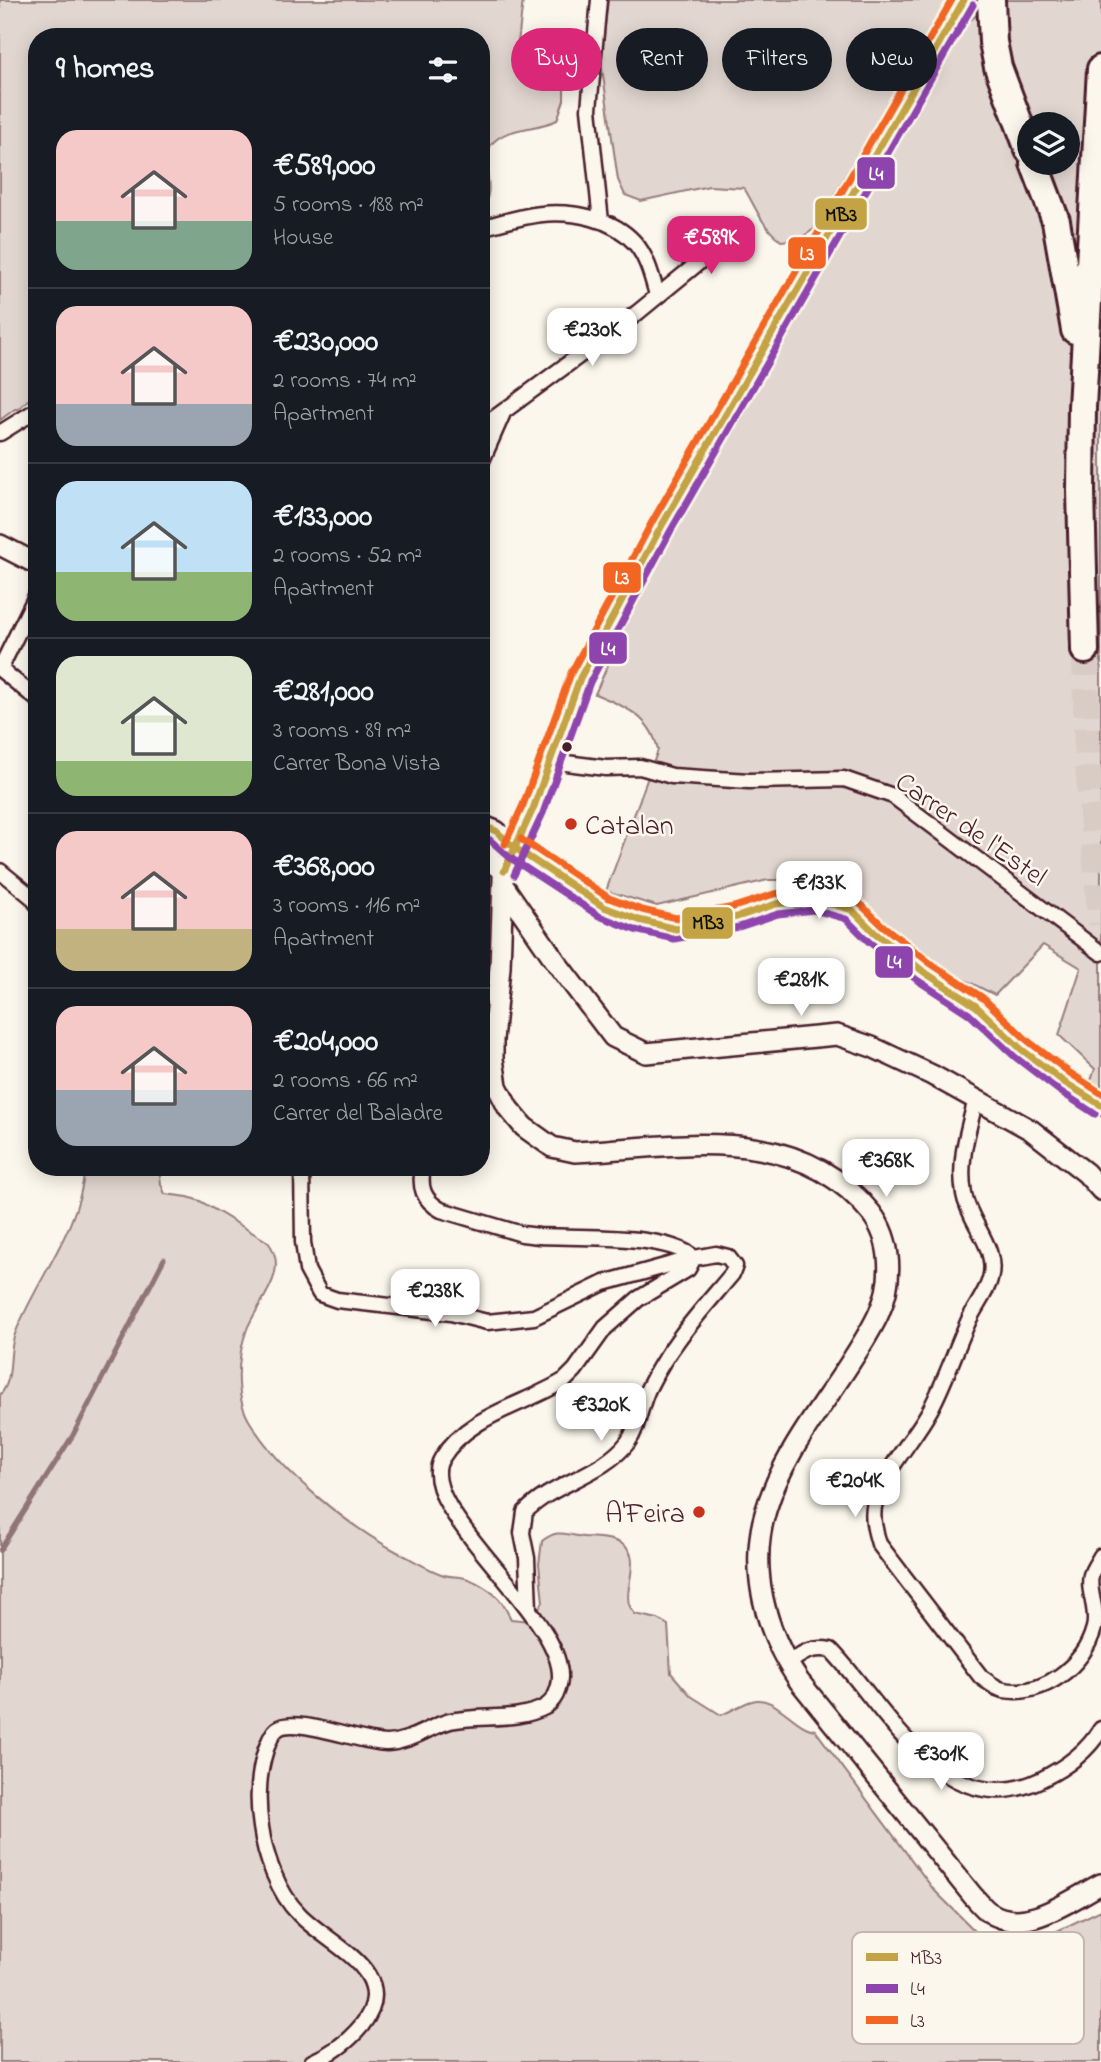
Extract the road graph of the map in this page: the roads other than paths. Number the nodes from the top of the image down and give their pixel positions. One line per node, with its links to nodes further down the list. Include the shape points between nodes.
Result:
1 (599, 0): 9 (street, via 589,108)
2 (964, 0): 5 (main road)
3 (974, 0): 5 (main road)
4 (991, 0): 7 (highway, via 998,67)
5 (948, 30): 25 (main road, via 661,527 580,678)
6 (1101, 69): 13 (highway)
7 (1017, 118)
8 (1039, 175): 13 (highway, via 1056,221)
9 (601, 221): 10 (street, via 559,211); 12 (street, via 634,242)
10 (490, 226)
11 (741, 228): 12 (street)
12 (657, 295): 14 (street)
13 (1083, 407): 22 (highway)
14 (503, 413): 16 (street); 18 (street)
15 (28, 416): 17 (street)
16 (490, 422)
17 (0, 433)
18 (490, 443)
19 (0, 545): 20 (main road)
20 (28, 559)
21 (28, 612): 23 (street)
22 (1086, 650)
23 (0, 669): 24 (street)
24 (28, 692)
25 (551, 757): 27 (main road); 32 (street, Carrer de l'Estel, via 606,768 640,767 672,776 749,781 844,779 893,796)
26 (490, 829): 27 (main road)
27 (515, 848): 30 (main road); 36 (main road, via 604,907 676,929 816,899 852,910 924,972 976,1006 1064,1083)
28 (490, 860): 30 (main road)
29 (0, 872): 31 (street)
30 (504, 878): 33 (main road, via 500,967); 35 (main road, via 613,1037 646,1053 836,1035 896,1058)
31 (28, 893)
32 (1101, 953)
33 (490, 992)
34 (490, 1011): 43 (main road, via 493,1059 502,1097 515,1118 543,1142 575,1152 740,1145 777,1151 808,1162 844,1185 869,1210 882,1232 889,1273 879,1313 792,1452 775,1483 762,1525 763,1608)
35 (976, 1100): 39 (main road, via 1031,1130); 41 (street, via 961,1169 970,1217 992,1262 990,1279 930,1410 885,1481 875,1503 875,1532 879,1544 981,1677 1001,1690 1040,1689 1080,1655 1094,1627 1091,1576)
36 (1101, 1105)
37 (302, 1176): 40 (street, via 307,1270 320,1294 337,1300 451,1313 487,1322 534,1317 604,1283)
38 (422, 1176): 40 (street, via 421,1188 431,1205 441,1210 522,1234 649,1242 687,1251)
39 (1101, 1190)
40 (694, 1258): 42 (street, via 728,1257 734,1266 732,1273 676,1341 649,1386 627,1444 525,1512 522,1533); 42 (street, via 688,1269 638,1299 605,1328 565,1380 479,1424 440,1460 442,1494)
41 (1101, 1556)
42 (529, 1609): 46 (street, via 558,1654 562,1676 547,1705 519,1714 452,1721 398,1742 365,1741 293,1724 276,1730 269,1740 259,1802 267,1856 299,1915 361,1965 373,1988 368,2017 358,2031)
43 (787, 1664): 44 (street, via 805,1651 831,1650 925,1759 951,1778 988,1789 1027,1786 1060,1770); 45 (main road, via 988,1911 1006,1919 1028,1919)
44 (1101, 1730)
45 (1101, 1884)
46 (312, 2062)

